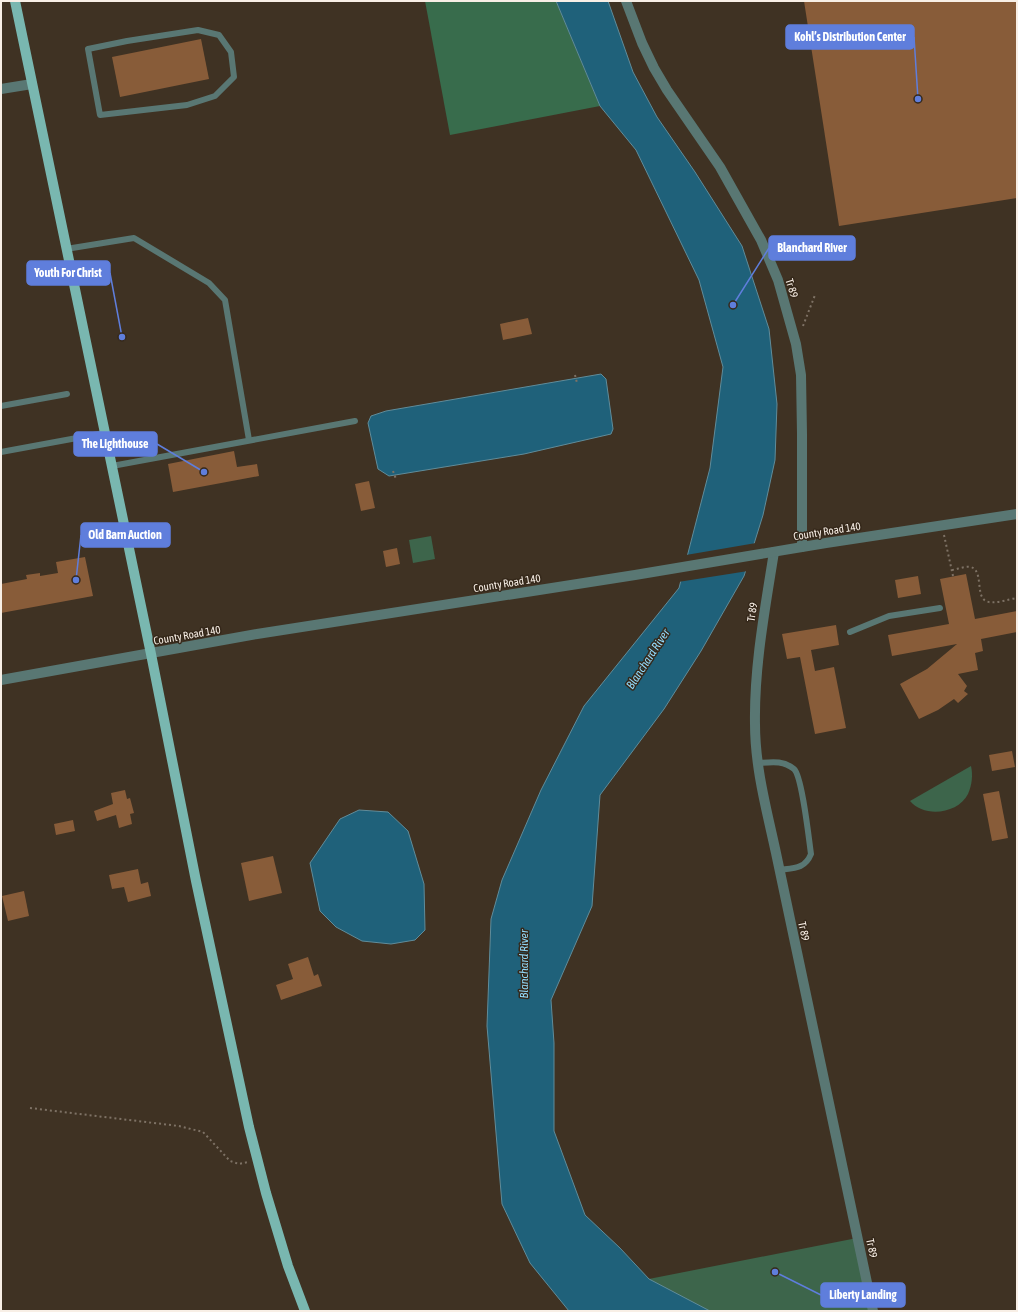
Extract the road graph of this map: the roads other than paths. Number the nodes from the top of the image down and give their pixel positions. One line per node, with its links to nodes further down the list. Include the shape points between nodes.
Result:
1 (15, 1): 3 (main road)
2 (626, 1): 15 (street, Tr 89, via 654,68 720,167 761,240 778,280 796,344 800,375)
3 (32, 84): 4 (street); 6 (main road)
4 (1, 89)
5 (100, 115): 5 (lane, via 88,49 198,30 218,35 231,52 234,78 215,96 187,105)
6 (66, 250): 10 (main road); 11 (lane, via 134,238 209,283 225,300)
7 (67, 394): 8 (lane)
8 (1, 406)
9 (355, 420): 11 (lane)
10 (104, 433): 12 (lane); 13 (main road)
11 (249, 440): 13 (lane)
12 (1, 452)
13 (112, 466): 19 (main road)
14 (1017, 514): 15 (street, County Road 140)
15 (802, 547): 16 (street, County Road 140)
16 (774, 552): 19 (street, County Road 140, via 257,634); 21 (street, Tr 89, via 756,682 755,724)
17 (940, 608): 18 (lane, via 889,616)
18 (850, 632)
19 (151, 654): 20 (street, County Road 140); 23 (main road, via 196,882 249,1127 288,1266)
20 (1, 680)
21 (758, 763): 22 (street, Tr 89); 22 (lane, via 779,762 787,765 796,770 800,783 811,854 804,865)
22 (779, 870): 24 (street, Tr 89)
23 (305, 1311)
24 (873, 1311)

